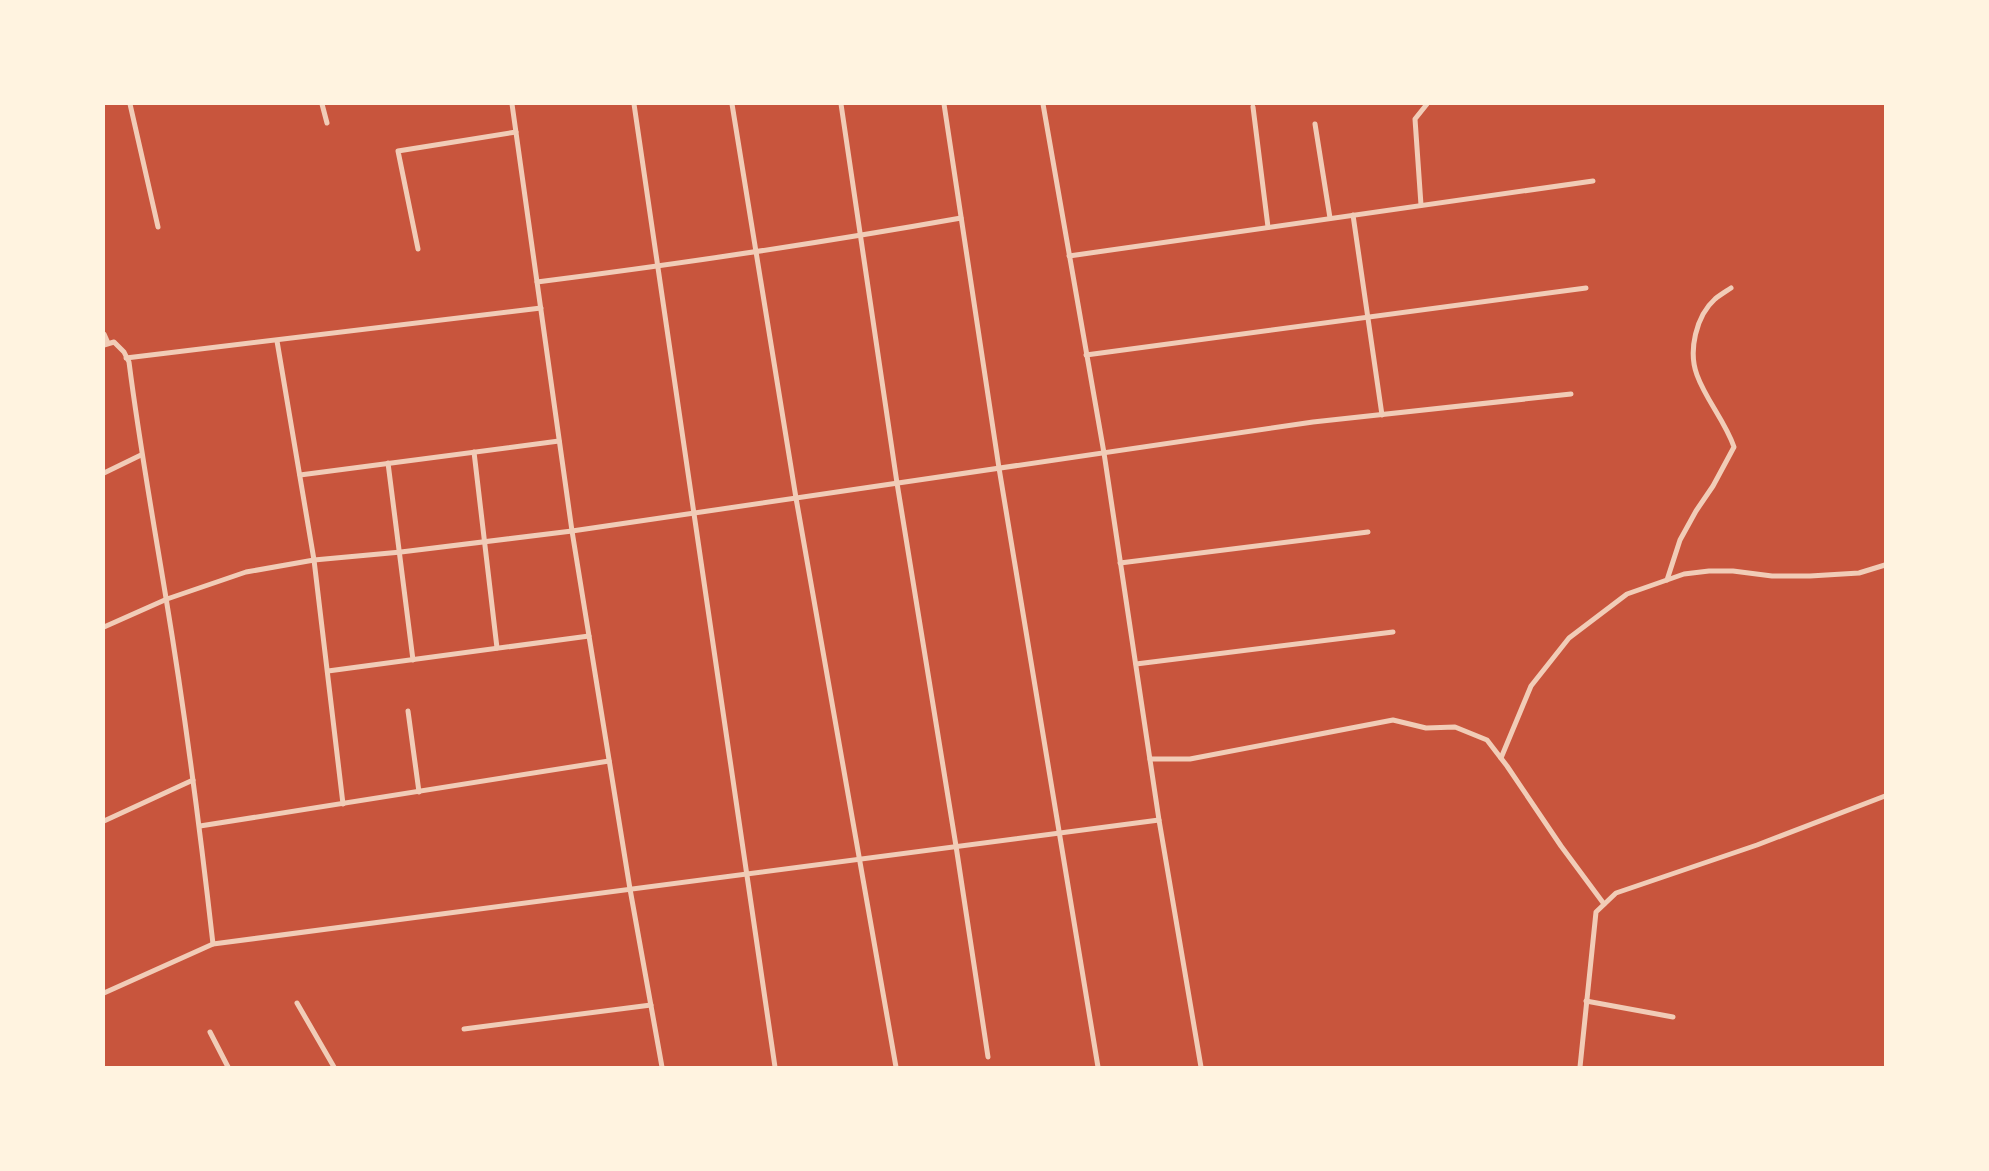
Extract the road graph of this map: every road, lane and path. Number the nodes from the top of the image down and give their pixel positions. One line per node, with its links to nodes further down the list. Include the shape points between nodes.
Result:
1 (130, 104): 19 (street)
2 (322, 104): 11 (street)
3 (512, 104): 13 (street)
4 (634, 104): 25 (street)
5 (732, 104): 23 (street)
6 (841, 104): 21 (street)
7 (944, 104): 17 (street)
8 (1043, 104): 24 (street)
9 (1427, 104): 15 (street, via 1415,120)
10 (1253, 107): 20 (street)
11 (327, 123)
12 (1315, 124): 18 (street)
13 (516, 132): 22 (street, via 398,151); 26 (street)
14 (1593, 181): 15 (street)
15 (1421, 205): 16 (street)
16 (1353, 215): 18 (street); 30 (street)
17 (961, 218): 21 (street); 43 (street)
18 (1330, 218): 20 (street)
19 (158, 227)
20 (1268, 227): 24 (street)
21 (860, 236): 23 (street); 46 (street)
22 (418, 249)
23 (756, 251): 25 (street); 47 (street)
24 (1069, 256): 34 (street)
25 (658, 267): 26 (street); 48 (street)
26 (537, 282): 29 (street)
27 (1586, 288): 30 (street)
28 (1730, 288): 56 (street, via 1714,300 1699,321 1694,361 1697,375 1734,447 1680,540)
29 (541, 308): 32 (street); 38 (street)
30 (1368, 317): 34 (street); 37 (street)
31 (104, 334): 33 (street)
32 (277, 341): 35 (street); 45 (street)
33 (106, 344): 35 (street, via 114,342)
34 (1086, 355): 40 (street)
35 (126, 358): 41 (street)
36 (1572, 394): 37 (street)
37 (1382, 415): 40 (street)
38 (559, 441): 39 (street); 49 (street)
39 (474, 452): 42 (street); 51 (street)
40 (1104, 453): 43 (street); 54 (street)
41 (141, 455): 44 (street); 57 (street)
42 (388, 463): 45 (street); 52 (street)
43 (999, 468): 46 (street); 76 (street)
44 (104, 473)
45 (300, 475): 53 (street)
46 (897, 483): 47 (street); 77 (street)
47 (796, 498): 48 (street); 78 (street)
48 (695, 514): 49 (street); 79 (street)
49 (572, 531): 51 (street); 60 (street)
50 (1368, 532): 54 (street)
51 (486, 542): 52 (street); 61 (street)
52 (401, 552): 53 (street); 62 (street)
53 (314, 560): 57 (street, via 246,572); 64 (street)
54 (1120, 563): 63 (street)
55 (1885, 565): 56 (street, via 1859,573 1772,576 1709,571)
56 (1667, 580): 66 (street, via 1627,594 1569,638 1531,686)
57 (166, 599): 58 (street); 69 (street)
58 (104, 628)
59 (1394, 632): 63 (street)
60 (589, 636): 61 (street); 68 (street)
61 (497, 648): 62 (street)
62 (413, 660): 64 (street)
63 (1136, 664): 67 (street)
64 (328, 671): 72 (street)
65 (408, 711): 70 (street)
66 (1500, 758): 67 (street, via 1487,740 1455,727 1426,728 1393,720 1190,759); 81 (street)
67 (1150, 759): 73 (street)
68 (609, 761): 70 (street); 80 (street)
69 (193, 780): 74 (street); 75 (street)
70 (419, 792): 72 (street)
71 (1885, 796): 81 (street, via 1758,845 1616,893)
72 (343, 804): 75 (street)
73 (1159, 820): 76 (street); 97 (street)
74 (104, 821)
75 (200, 826): 82 (street)
76 (1059, 833): 77 (street); 96 (street)
77 (956, 846): 78 (street); 90 (street)
78 (859, 859): 79 (street); 95 (street)
79 (746, 874): 80 (street); 94 (street)
80 (630, 889): 82 (street); 86 (street)
81 (1604, 904): 84 (street, via 1596,912)
82 (213, 944): 83 (street)
83 (104, 993)
84 (1586, 1001): 87 (street); 98 (street)
85 (297, 1003): 92 (street)
86 (651, 1005): 88 (street); 93 (street)
87 (1673, 1017)
88 (464, 1029)
89 (210, 1032): 91 (street)
90 (988, 1057)
91 (228, 1067)
92 (334, 1067)
93 (662, 1067)
94 (776, 1067)
95 (896, 1067)
96 (1098, 1067)
97 (1201, 1067)
98 (1580, 1067)

